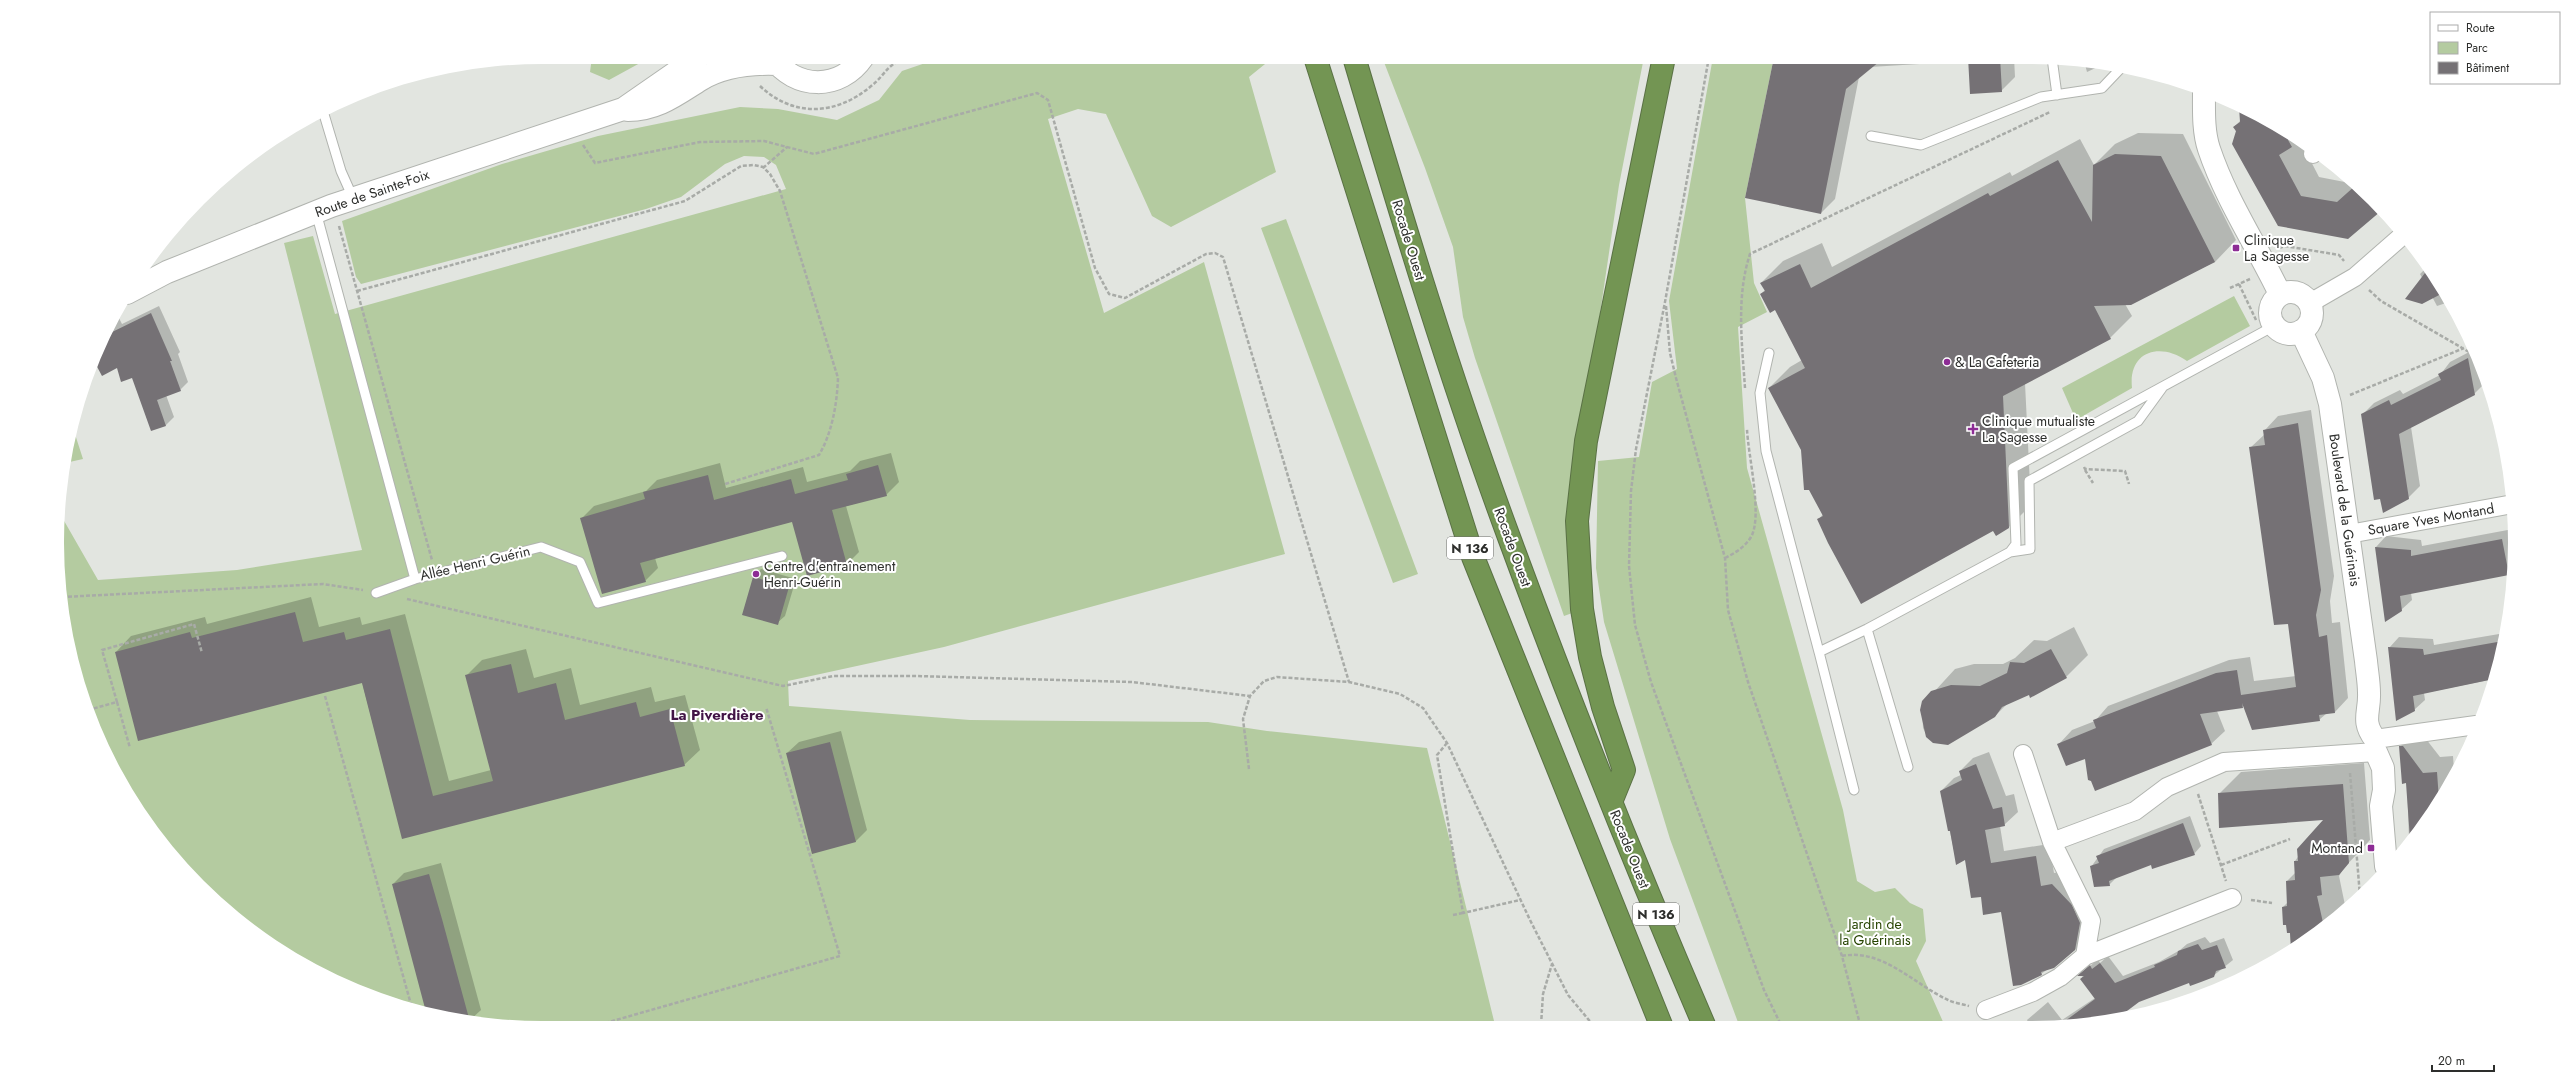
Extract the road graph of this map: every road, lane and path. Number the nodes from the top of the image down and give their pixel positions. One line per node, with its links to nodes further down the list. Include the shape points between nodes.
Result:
1 (688, 64): 15 (street, Route de Sainte-Foix)
2 (745, 64): 15 (street, Route de Sainte-Foix, via 700,80 666,102 641,110)
3 (778, 64): 4 (street, via 798,79 824,82 848,73)
4 (856, 64)
5 (892, 64): 12 (path)
6 (1318, 64): 90 (highway, N 136, via 1473,557)
7 (1356, 64): 72 (highway, Rocade Ouest / N 136, via 1419,272 1471,428 1510,540)
8 (1663, 64): 72 (highway, via 1586,441 1577,521 1582,609 1590,658 1624,770)
9 (1708, 64): 29 (path)
10 (2053, 65): 13 (lane)
11 (2117, 72): 13 (lane, via 2102,88)
12 (872, 86)
13 (2057, 95): 19 (lane, via 2041,97 1921,145)
14 (2204, 97): 28 (street, via 2204,121 2209,148 2229,194)
15 (623, 109): 18 (street, Route de Sainte-Foix)
16 (2052, 111): 36 (path, via 1750,254 1745,268 1741,301)
17 (325, 116): 22 (lane, via 341,172)
18 (566, 128): 20 (path, via 584,146 595,163 700,142 764,141); 22 (street, Route de Sainte-Foix)
19 (1870, 136)
20 (787, 147): 21 (path); 56 (path, via 814,154 1036,93 1048,100 1095,268 1110,294 1124,298 1206,254 1215,253 1223,257)
21 (763, 168): 27 (path, via 754,165 741,166 685,201); 42 (path, via 770,174 780,191 838,378 837,399 825,445 819,455)
22 (353, 198): 23 (street, Route de Sainte-Foix)
23 (324, 209): 26 (street, Route de Sainte-Foix, via 167,272); 27 (path, via 338,222); 50 (lane, Allée Henri Guérin)
24 (2399, 239): 30 (street, via 2355,277)
25 (2239, 284): 31 (path)
26 (138, 287)
27 (357, 291): 49 (path)
28 (2280, 294): 30 (street, via 2302,294); 31 (street, via 2273,300 2270,308)
29 (1665, 302): 48 (path, via 1670,352 1676,378); 92 (path, via 1636,449 1631,491 1629,566 1635,625 1651,682 1764,990)
30 (2310, 303): 32 (street, via 2311,319)
31 (2268, 329): 32 (street, via 2291,334); 35 (lane)
32 (2301, 331): 37 (street, Boulevard de la Guérinais, via 2323,378)
33 (2464, 348): 37 (path)
34 (1769, 353): 54 (lane, via 1760,393 1766,451)
35 (2162, 388): 39 (lane, via 2138,421); 46 (lane, via 2014,468 2016,544)
36 (1745, 390)
37 (2330, 404): 45 (street, Boulevard de la Guérinais)
38 (1747, 427): 48 (path, via 1756,508 1755,526 1744,545)
39 (2077, 454): 40 (path); 46 (lane, via 2029,481 2030,549)
40 (2085, 469): 41 (path); 43 (path, via 2125,471)
41 (2093, 483)
42 (725, 484)
43 (2129, 484)
44 (2506, 505): 45 (street, Square Yves Montand)
45 (2349, 534): 64 (street, Boulevard de la Guérinais, via 2370,695 2366,710 2368,726)
46 (2010, 552): 53 (lane)
47 (782, 556): 49 (lane, Allée Henri Guérin, via 598,603 580,562 542,547)
48 (1725, 558): 82 (path, via 1728,610 1748,682)
49 (436, 574): 50 (lane, Allée Henri Guérin)
50 (414, 579): 51 (lane)
51 (376, 593): 52 (path, via 323,584); 58 (path, via 783,686 833,676 916,676 1132,682)
52 (67, 597)
53 (1868, 629): 54 (lane); 67 (lane)
54 (1819, 652): 71 (lane)
55 (202, 653): 59 (path, via 194,624 102,650)
56 (1349, 682): 58 (path, via 1277,677 1264,681); 63 (path, via 1400,694 1412,701 1423,708)
57 (325, 696): 85 (path)
58 (1250, 696): 68 (path, via 1243,719)
59 (117, 702): 61 (path); 65 (path)
60 (766, 707): 87 (path, via 840,956)
61 (94, 708)
62 (2472, 727): 64 (street)
63 (1447, 743): 79 (path); 80 (path, via 1437,755)
64 (2375, 745): 70 (street, via 2224,762); 75 (street, via 2371,771 2374,792 2381,806)
65 (130, 748)
66 (2023, 754): 74 (street)
67 (1908, 767)
68 (1249, 769)
69 (2350, 772): 77 (path)
70 (2192, 775): 74 (street, via 2167,787 2135,811); 76 (path)
71 (1854, 790)
72 (1611, 802): 91 (highway, Rocade Ouest / N 136)
73 (2290, 839): 76 (path)
74 (2052, 842): 83 (street, via 2091,920)
75 (2386, 862)
76 (2221, 865): 78 (path)
77 (2359, 889)
78 (2232, 898): 83 (street)
79 (1520, 900): 80 (path); 84 (path)
80 (1463, 913): 81 (path)
81 (1454, 915)
82 (1842, 956): 86 (path, via 1858,955 1877,960 1948,1000); 93 (path)
83 (2085, 956): 86 (street, via 2060,977 2033,992)
84 (1552, 964): 88 (path, via 1542,994); 89 (path, via 1568,995)
85 (410, 1002)
86 (1986, 1010)
87 (612, 1021)
88 (1541, 1021)
89 (1590, 1021)
90 (1659, 1021)
91 (1702, 1021)
92 (1779, 1021)
93 (1859, 1021)

